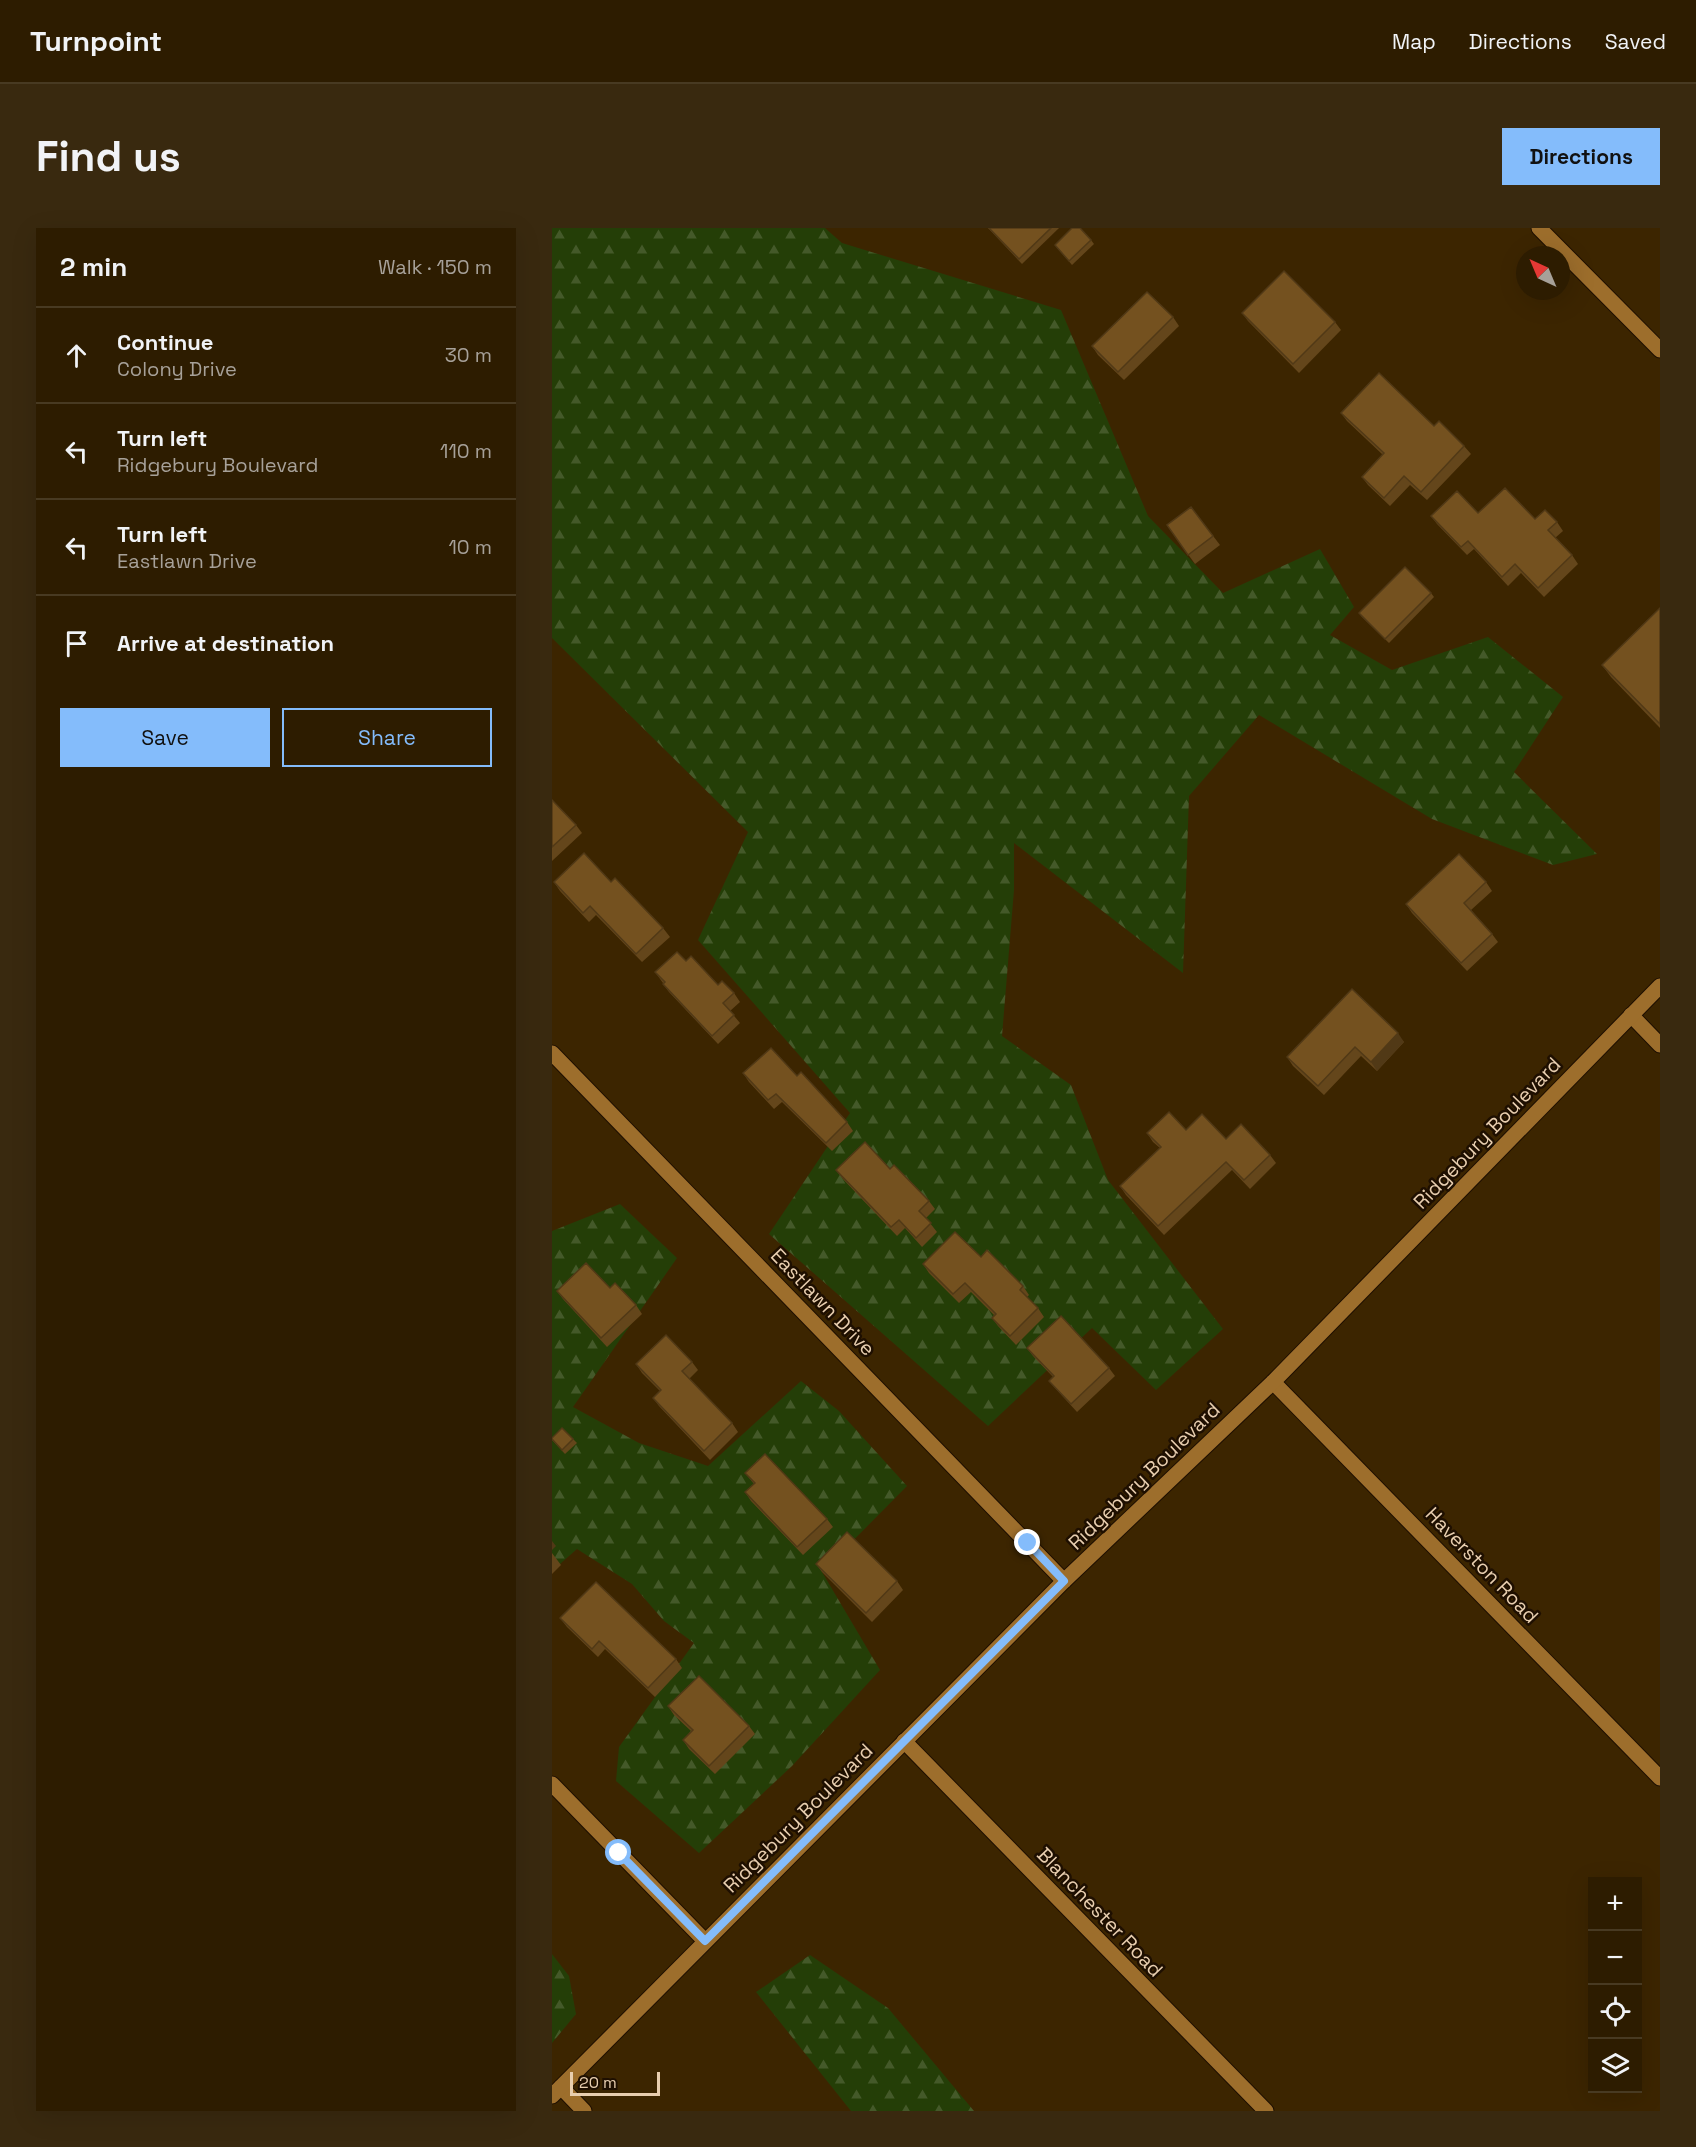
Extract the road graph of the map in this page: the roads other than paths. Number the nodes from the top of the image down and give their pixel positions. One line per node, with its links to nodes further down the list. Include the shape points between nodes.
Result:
1 (1539, 228): 2 (street)
2 (1660, 350)
3 (1660, 986): 4 (street, Ridgebury Boulevard)
4 (1631, 1015): 5 (street); 7 (street, Ridgebury Boulevard)
5 (1660, 1045)
6 (552, 1053): 8 (street, Eastlawn Drive)
7 (1273, 1382): 8 (street, Ridgebury Boulevard); 10 (street, Haverston Road)
8 (1064, 1581): 9 (street, Ridgebury Boulevard)
9 (904, 1741): 12 (street, Ridgebury Boulevard); 15 (street, Blanchester Road)
10 (1660, 1778)
11 (552, 1784): 12 (street)
12 (705, 1941): 13 (street, Ridgebury Boulevard)
13 (557, 2092): 14 (street)
14 (584, 2111)
15 (1266, 2111)

